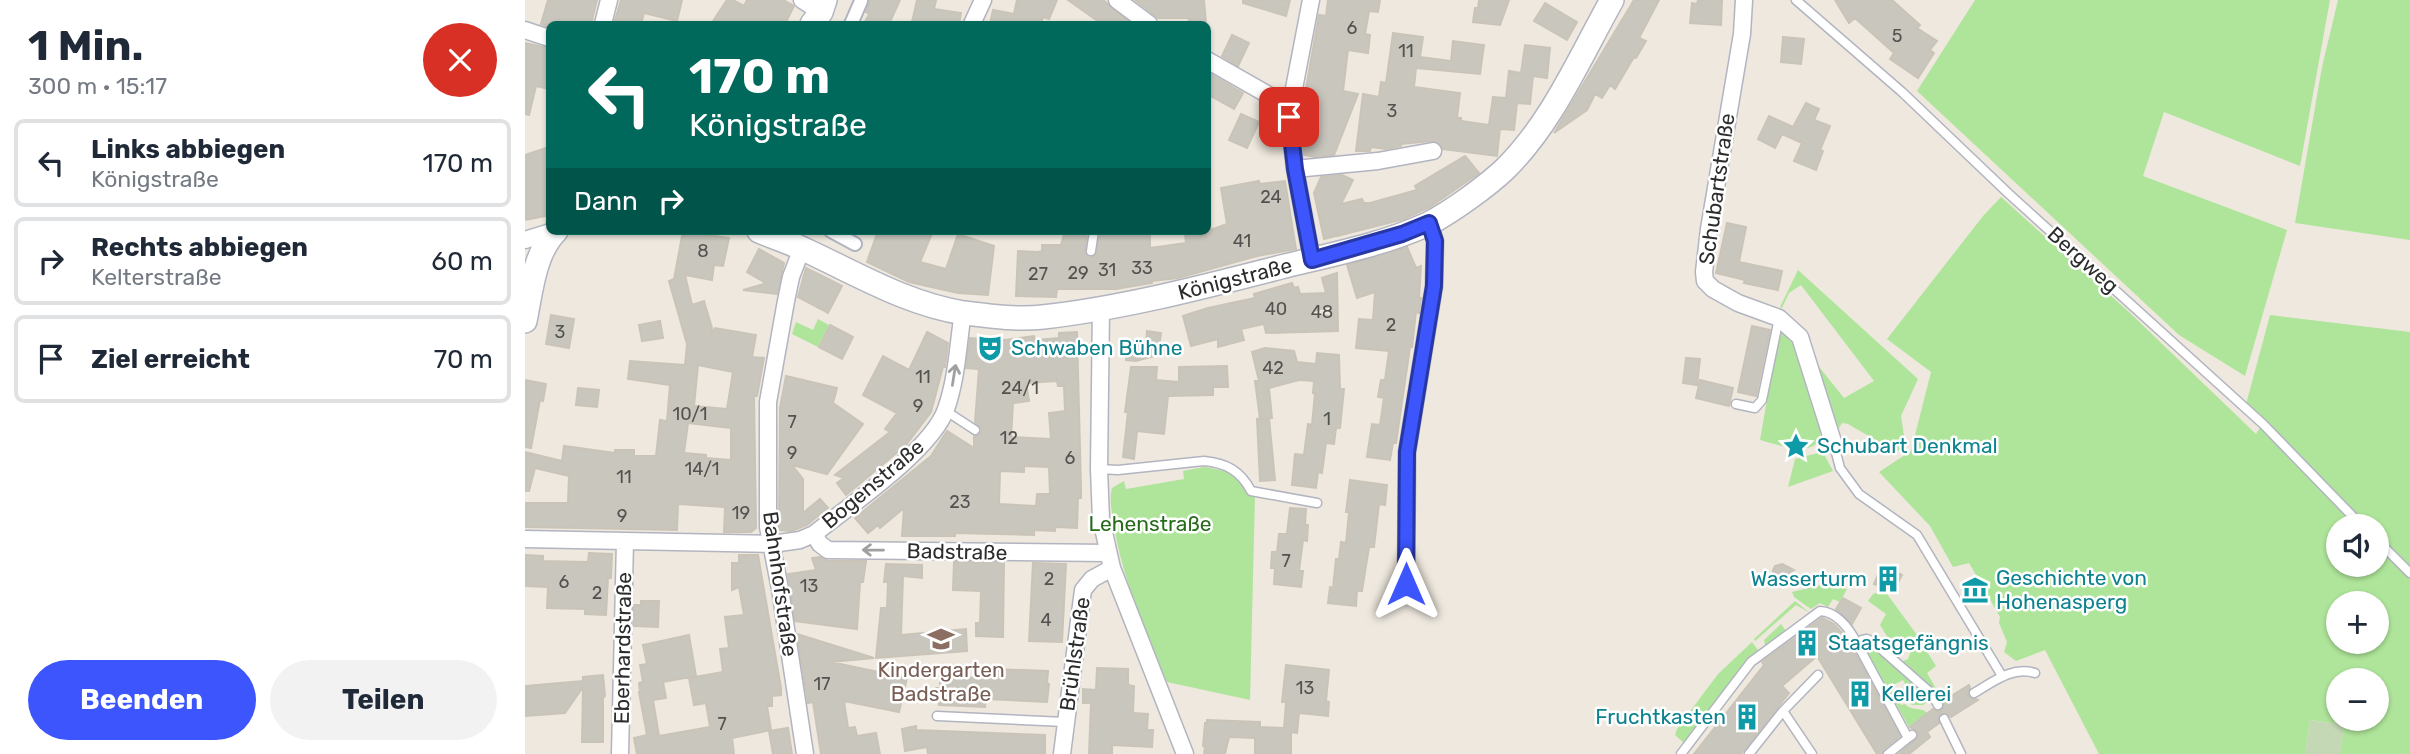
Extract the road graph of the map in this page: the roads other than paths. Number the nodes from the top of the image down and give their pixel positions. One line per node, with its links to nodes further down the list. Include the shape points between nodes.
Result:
1 (608, 0): 9 (street)
2 (983, 0): 11 (street)
3 (1117, 0): 12 (street)
4 (1311, 0): 16 (street, via 1293,99)
5 (1612, 0): 19 (main road, Königstraße, via 1551,110 1525,146 1482,188)
6 (1744, 0): 32 (street, Schubartstraße, via 1704,272 1713,289)
7 (1796, 0): 40 (lane, Bergweg, via 2263,424)
8 (862, 2): 10 (street)
9 (604, 21)
10 (852, 21)
11 (973, 21)
12 (1145, 21)
13 (525, 30): 14 (street)
14 (546, 37)
15 (1211, 62): 16 (street)
16 (1287, 110): 18 (street)
17 (1433, 151): 18 (street)
18 (1295, 169): 29 (street)
19 (1429, 223): 29 (main road, Königstraße); 48 (street, via 1435,241 1434,286 1407,452)
20 (546, 234): 25 (street)
21 (553, 235): 33 (main road, via 537,267)
22 (769, 235): 27 (main road, Königstraße)
23 (838, 235): 26 (street)
24 (1093, 235): 28 (lane)
25 (525, 240)
26 (855, 244)
27 (802, 248): 31 (main road, Königstraße, via 909,299); 44 (street, Bahnhofstraße, via 789,289 768,402 768,527)
28 (1091, 251)
29 (1312, 260): 30 (main road, Königstraße)
30 (1101, 307): 31 (main road, Königstraße, via 1041,318); 38 (street)
31 (963, 313): 35 (street, Bogenstraße, one-way to 31)
32 (1779, 318): 34 (lane, via 1762,400 1755,408); 37 (street, Schubartstraße, via 1800,337)
33 (525, 321)
34 (1735, 404)
35 (946, 411): 36 (lane); 41 (street, Bogenstraße, via 921,447)
36 (975, 430)
37 (1834, 445): 52 (lane, via 1840,468 1860,494 1917,535)
38 (1099, 469): 39 (lane, via 1216,462 1241,474 1251,491); 46 (street, via 1101,519)
39 (1317, 503)
40 (2350, 514)
41 (814, 534): 44 (street, Bogenstraße); 46 (street, Badstraße, one-way to 41, via 828,550)
42 (525, 539): 43 (street)
43 (625, 541): 44 (street); 59 (street, Eberhardstraße)
44 (772, 544): 60 (street, Bahnhofstraße)
45 (2389, 552): 47 (lane)
46 (1110, 560): 58 (street, Brühlstraße, via 1083,590); 62 (street)
47 (2410, 573)
48 (1406, 584)
49 (1859, 647): 54 (lane, via 1864,639 1872,641); 63 (lane, via 1849,627 1819,611 1751,662); 66 (lane, via 1910,736)
50 (2035, 673): 52 (lane, via 2027,670)
51 (1818, 675): 55 (lane)
52 (2000, 678): 53 (lane)
53 (1974, 693)
54 (1938, 705)
55 (1783, 711): 64 (lane); 65 (lane)
56 (937, 716): 58 (lane)
57 (1944, 719): 67 (lane)
58 (1065, 722): 61 (street, Brühlstraße)
59 (620, 754)
60 (805, 754)
61 (1062, 754)
62 (1185, 754)
63 (1681, 754)
64 (1749, 754)
65 (1812, 754)
66 (1888, 754)
67 (1961, 754)

